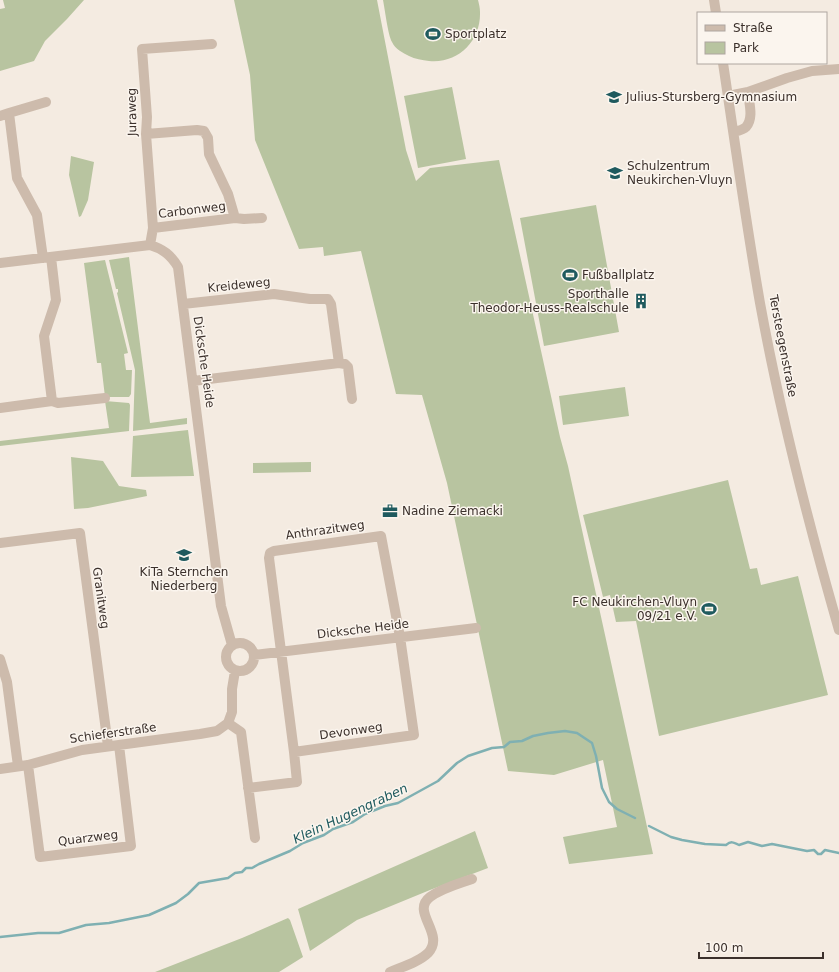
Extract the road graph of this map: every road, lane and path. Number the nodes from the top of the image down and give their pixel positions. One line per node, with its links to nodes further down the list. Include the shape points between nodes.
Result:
1 (714, 0): 2 (street)
2 (716, 12)
3 (212, 44): 11 (street, Juraweg, via 142,50)
4 (723, 64): 7 (street, Tersteegenstraße)
5 (839, 68): 6 (street, via 812,71)
6 (748, 92): 7 (street); 10 (street, via 750,119 745,128)
7 (728, 96): 10 (street, Tersteegenstraße)
8 (46, 102): 9 (street)
9 (5, 115): 16 (street, via 17,178 37,215)
10 (734, 132): 27 (street, Tersteegenstraße, via 760,302 778,392 800,487)
11 (146, 134): 12 (street, Carbonweg, via 204,131 208,138 209,154 228,194); 14 (street, Juraweg)
12 (235, 218): 13 (street, Carbonweg); 14 (street, Carbonweg)
13 (262, 218)
14 (153, 228): 15 (street, Juraweg)
15 (150, 245): 16 (street); 18 (street, Dicksche Heide, via 160,248 173,258 178,267)
16 (47, 257): 17 (street); 23 (street, via 56,300 44,336)
17 (0, 263)
18 (183, 304): 19 (street, Kreideweg, via 274,294 328,299 331,304); 20 (street, Dicksche Heide)
19 (338, 363): 20 (street); 22 (street, via 348,367)
20 (193, 382): 29 (street, Dicksche Heide, via 221,606)
21 (105, 398): 23 (street, via 58,403)
22 (352, 399)
23 (52, 401): 24 (street)
24 (0, 408)
25 (0, 543): 36 (street, Granitweg, via 80,533)
26 (476, 628): 28 (street, Dicksche Heide)
27 (839, 630)
28 (400, 637): 30 (street, Dicksche Heide); 30 (street, Anthrazitweg, via 381,536 270,553); 37 (street, Devonweg, via 414,735)
29 (232, 645): 31 (street, via 246,644); 33 (street, via 225,656 228,665)
30 (281, 652): 31 (street, Dicksche Heide); 37 (street)
31 (254, 655): 33 (street, via 249,668 240,672)
32 (0, 660): 39 (street, via 7,682)
33 (235, 671): 34 (street, via 232,712)
34 (228, 723): 35 (street, Schieferstraße, via 216,731); 41 (street, via 241,732)
35 (119, 745): 36 (street, Schieferstraße); 38 (street, Quarzweg, via 131,846 40,857)
36 (108, 746): 38 (street, Schieferstraße, via 75,751)
37 (294, 752): 41 (street, via 297,782)
38 (28, 765): 39 (street, Schieferstraße)
39 (18, 766): 40 (street, Schieferstraße)
40 (0, 769)
41 (248, 788): 42 (street)
42 (254, 838)
43 (472, 879): 44 (street, via 429,897 423,909 434,938 429,952)
44 (390, 972)

